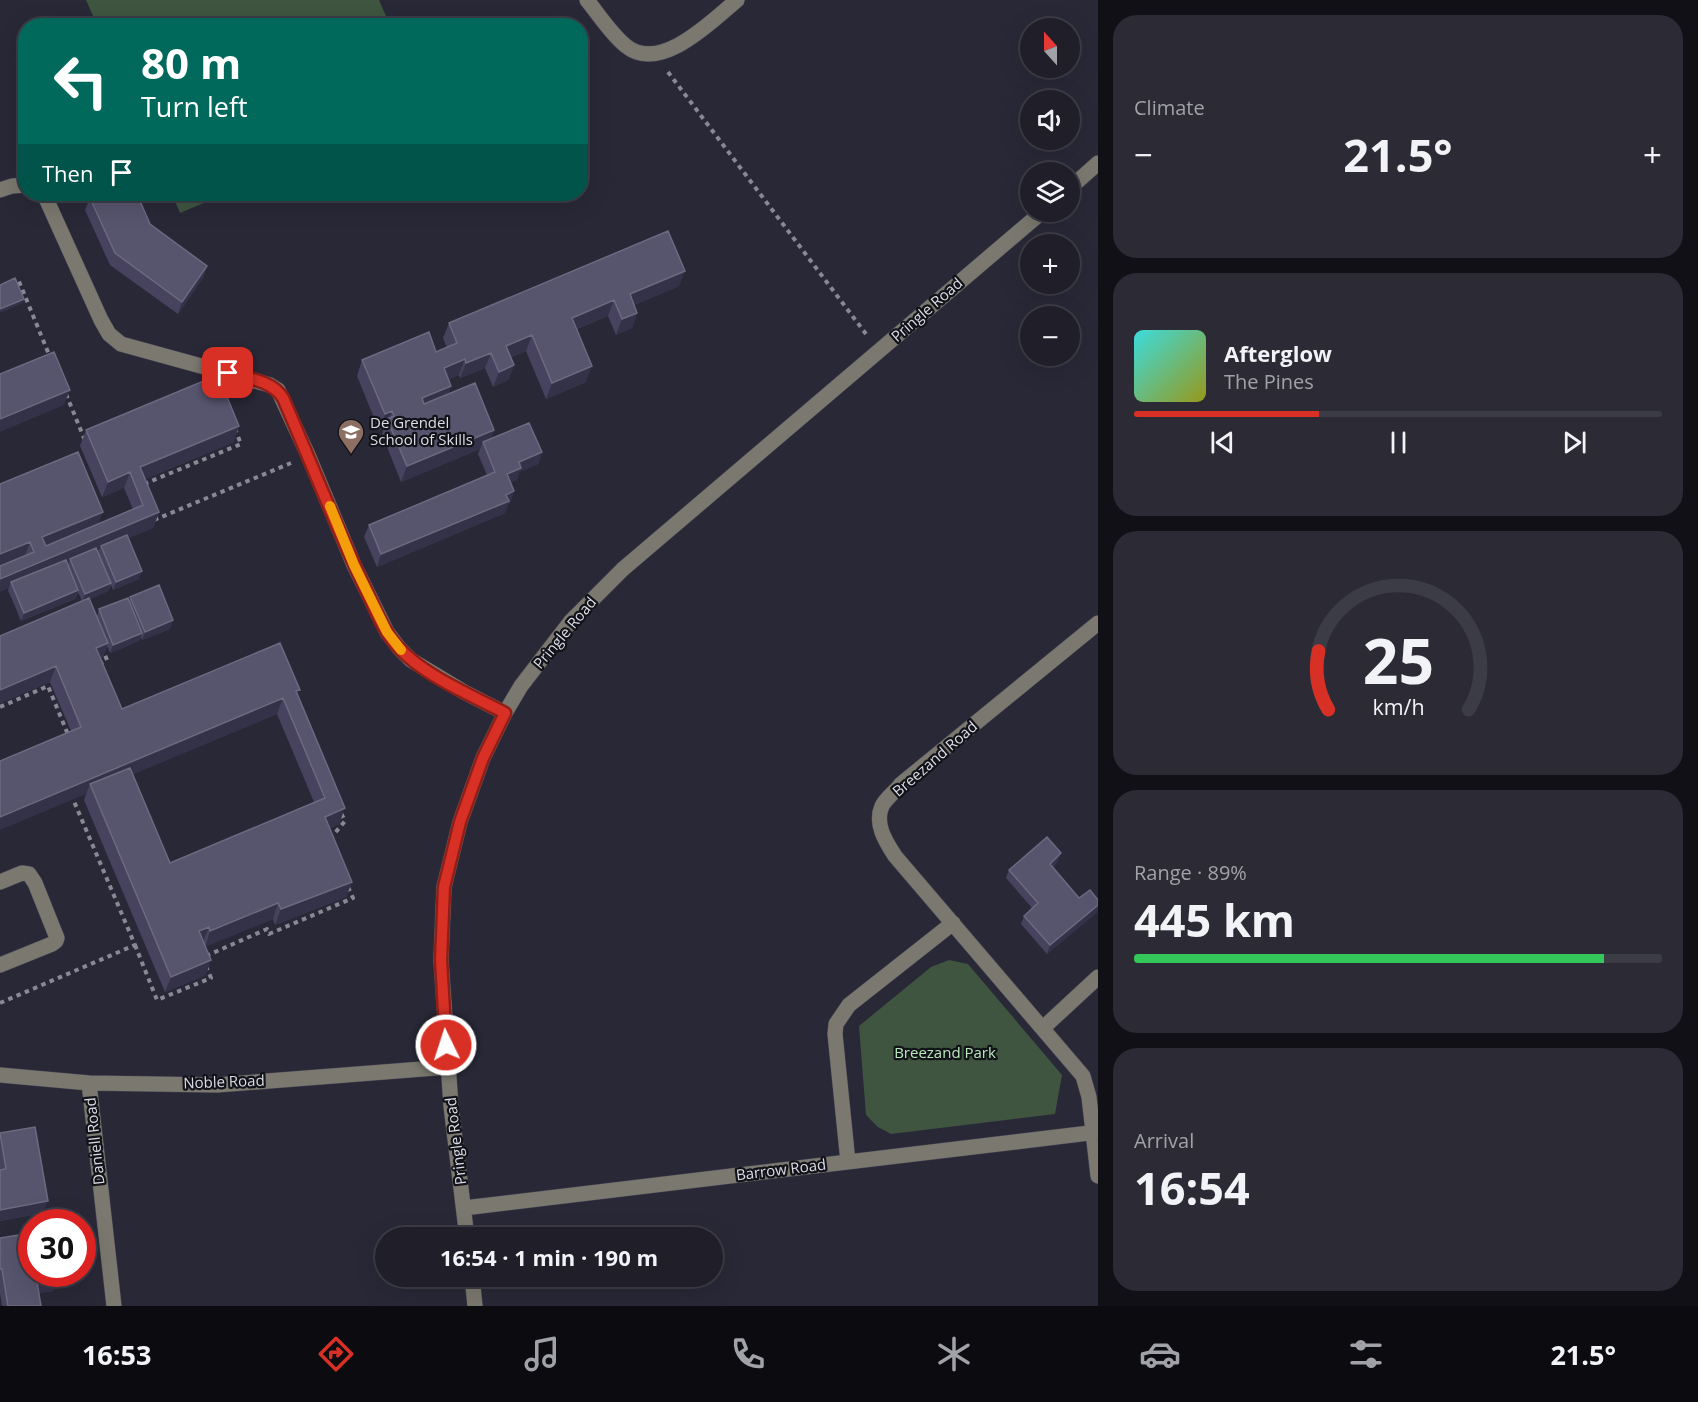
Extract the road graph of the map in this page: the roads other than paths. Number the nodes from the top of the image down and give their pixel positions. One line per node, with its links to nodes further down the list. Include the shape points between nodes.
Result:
1 (587, 0): 2 (street, via 625,46 636,53 647,53 664,51 698,33)
2 (737, 0)
3 (1098, 164): 4 (street)
4 (1080, 179)
5 (18, 186): 6 (street)
6 (0, 190)
7 (47, 201): 10 (street, via 101,320 121,344 278,390 387,632 411,660)
8 (1030, 222): 10 (street, Pringle Road, via 623,569 571,621)
9 (1098, 623): 12 (street, Breezand Road, via 901,784 882,807 879,824 884,840)
10 (505, 713): 16 (street, Pringle Road, via 483,758 460,822 444,887 441,960)
11 (0, 882): 13 (street, via 28,874 57,938 52,944)
12 (953, 923): 15 (street, Breezand Road); 20 (street, via 849,1005 836,1024)
13 (0, 965)
14 (1098, 978): 15 (street)
15 (1043, 1028): 19 (street, Breezand Road, via 1087,1085)
16 (448, 1067): 18 (street, Noble Road, via 217,1085); 22 (street, Pringle Road)
17 (0, 1075): 18 (street, Noble Road)
18 (89, 1083): 25 (street, Daniell Road)
19 (1095, 1133): 20 (street, Barrow Road); 21 (street, Breezand Road)
20 (849, 1162): 22 (street, Barrow Road)
21 (1098, 1176)
22 (464, 1208): 23 (street, Pringle Road)
23 (466, 1227)
24 (473, 1287): 26 (street)
25 (114, 1306)
26 (475, 1306)

